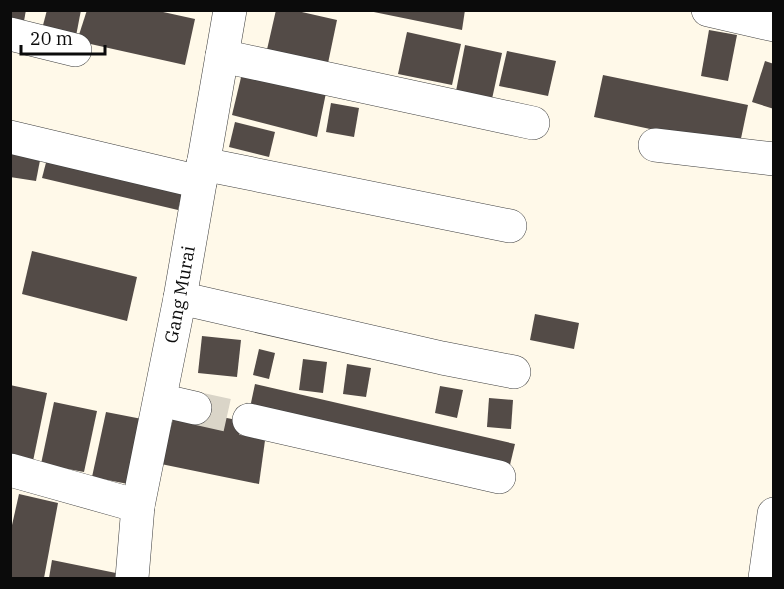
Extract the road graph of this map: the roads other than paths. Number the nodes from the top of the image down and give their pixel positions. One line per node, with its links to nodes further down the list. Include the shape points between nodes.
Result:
1 (230, 10): 6 (street, Gang Murai)
2 (708, 10): 3 (street)
3 (774, 25)
4 (10, 34): 5 (street)
5 (75, 50)
6 (222, 56): 7 (street); 11 (street, Gang Murai)
7 (533, 123)
8 (10, 137): 11 (street)
9 (655, 145): 10 (street)
10 (774, 159)
11 (202, 173): 12 (street); 13 (street, Gang Murai)
12 (510, 226)
13 (180, 298): 14 (street); 15 (street, Gang Murai)
14 (514, 372)
15 (160, 400): 16 (street); 20 (street, Gang Murai)
16 (195, 408)
17 (249, 420): 19 (street)
18 (10, 470): 20 (street)
19 (499, 477)
20 (138, 506): 22 (street, Gang Murai)
21 (774, 514): 23 (street)
22 (132, 579)
23 (765, 579)

